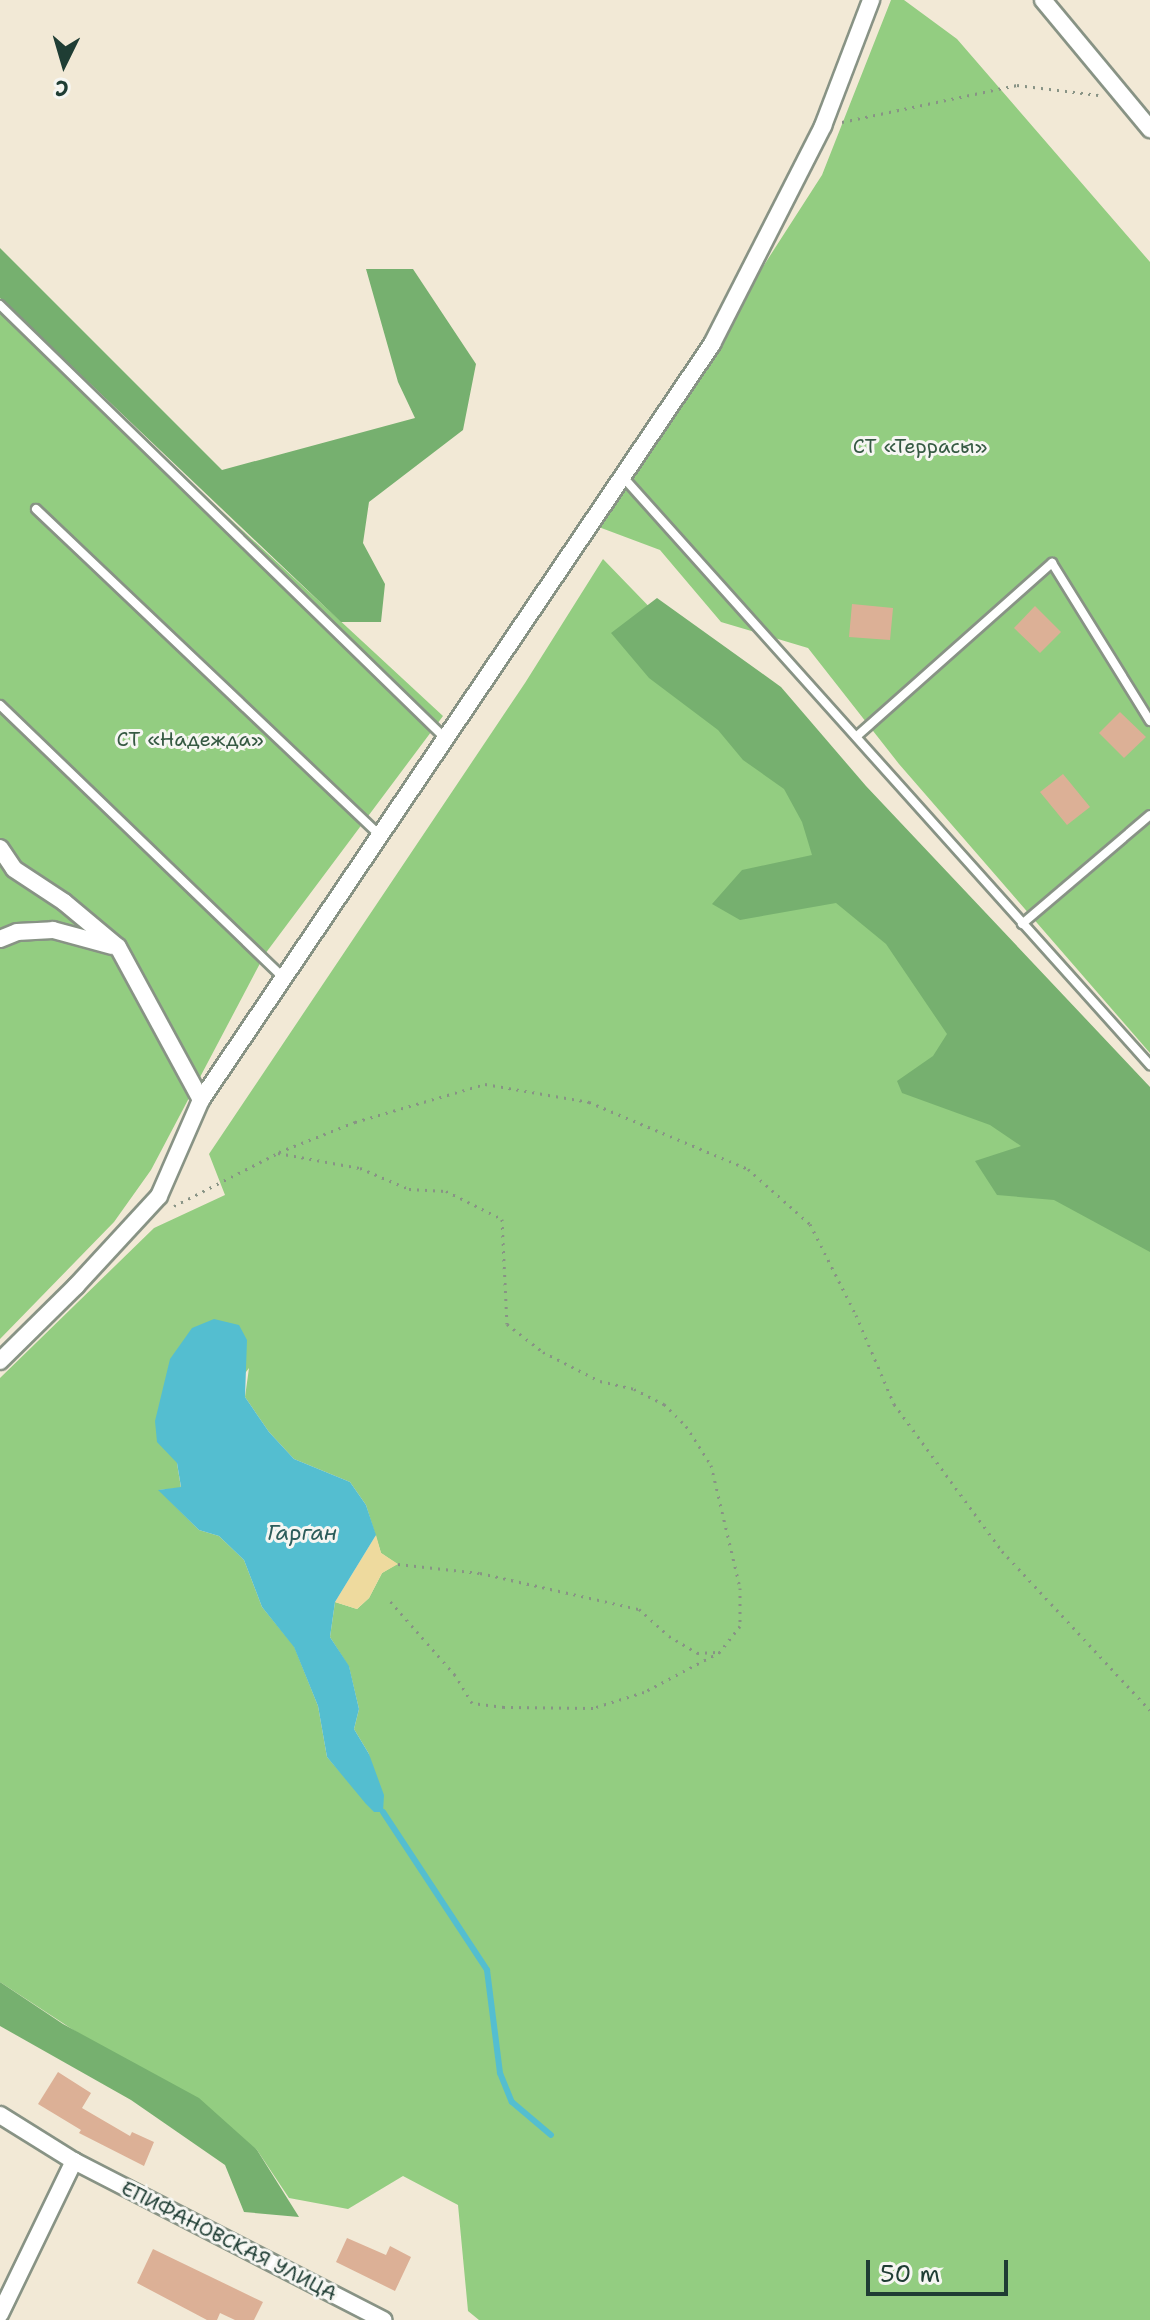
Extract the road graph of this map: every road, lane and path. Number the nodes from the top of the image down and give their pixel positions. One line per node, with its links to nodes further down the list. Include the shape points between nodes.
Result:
1 (871, 0): 4 (street)
2 (1043, 0): 3 (street)
3 (1124, 98): 4 (path, via 1017,85); 5 (street)
4 (823, 126): 7 (street, via 712,344)
5 (1150, 129)
6 (0, 305): 12 (lane)
7 (622, 476): 11 (lane); 12 (street)
8 (36, 509): 14 (lane)
9 (0, 705): 19 (lane)
10 (1150, 721): 11 (lane, via 1052,563)
11 (857, 736): 16 (lane)
12 (445, 738): 14 (street)
13 (1150, 815): 16 (lane)
14 (380, 835): 19 (street)
15 (0, 848): 18 (street, via 14,869)
16 (1022, 924): 20 (lane)
17 (0, 939): 18 (street, via 17,932 53,930)
18 (118, 947): 21 (street)
19 (284, 977): 21 (street)
20 (1150, 1065)
21 (201, 1100): 24 (street, via 159,1196)
22 (278, 1153): 23 (path); 27 (path, via 360,1168 409,1189 446,1191 502,1219 507,1324 543,1352 600,1381 664,1404 686,1426 711,1465 740,1588 740,1626); 28 (path, via 355,1122 485,1084 589,1102 748,1169 810,1224 894,1404 1002,1551)
23 (171, 1207)
24 (0, 1361)
25 (398, 1564): 27 (path, via 480,1573 639,1609 697,1653)
26 (390, 1601): 27 (path, via 455,1675 472,1703 593,1708 644,1692)
27 (720, 1652)
28 (1150, 1710)
29 (0, 2115): 30 (street, ЕПИФАНОВСКАЯ УЛИЦА)
30 (74, 2161): 31 (street); 32 (street, ЕПИФАНОВСКАЯ УЛИЦА)
31 (0, 2314)
32 (384, 2320)

